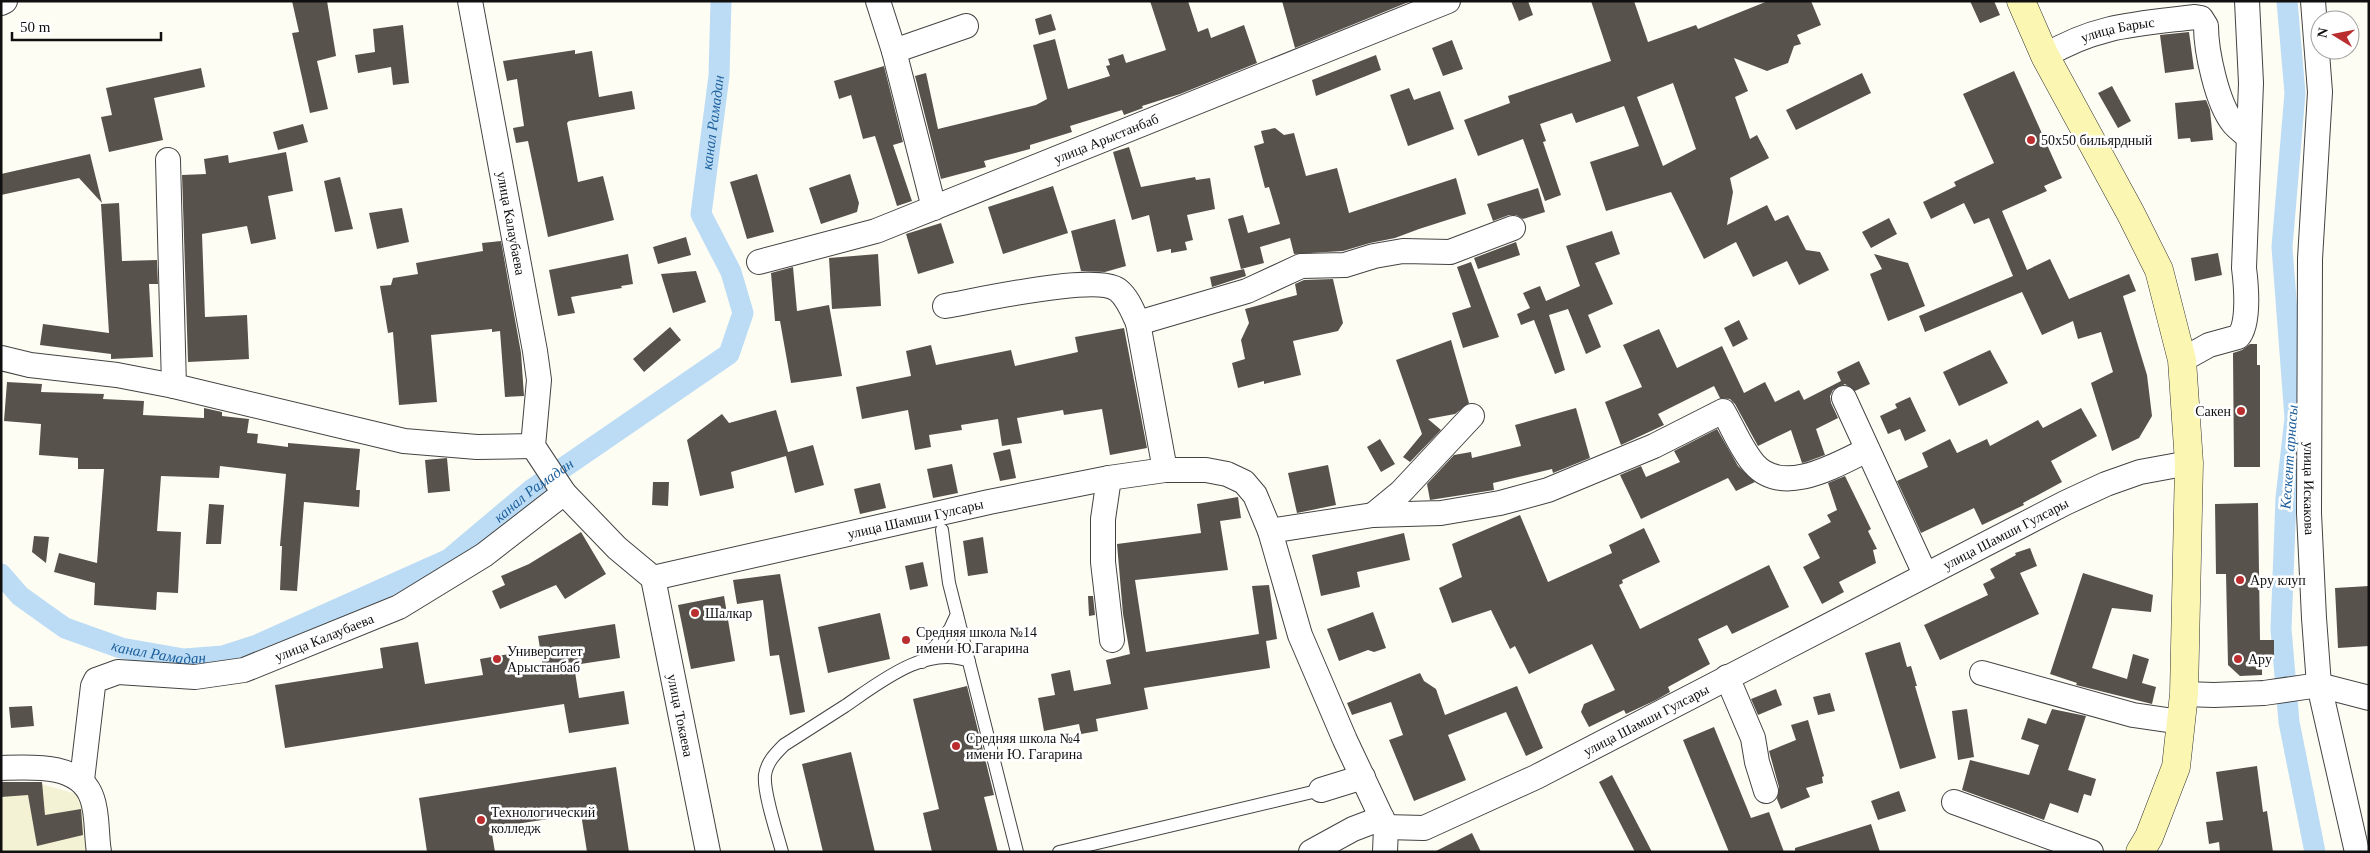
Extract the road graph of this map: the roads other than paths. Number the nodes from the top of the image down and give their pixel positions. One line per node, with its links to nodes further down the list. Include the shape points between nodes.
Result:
1 (470, 1): 23 (street, улица Калаубаева, via 535,351 539,380)
2 (878, 1): 8 (street)
3 (1448, 1): 12 (street, улица Арыстанбаб)
4 (2021, 1): 9 (main road)
5 (2247, 1): 10 (street, via 2250,83)
6 (2313, 1): 39 (street, улица Искакова, via 2320,92 2310,259)
7 (966, 26): 8 (street)
8 (894, 51): 12 (street)
9 (2045, 56): 10 (street, улица Барыс, via 2081,36 2114,27 2195,16 2204,20 2206,26 2224,106 2233,123); 18 (main road, via 2159,270)
10 (2247, 136): 18 (street, via 2244,268 2248,292 2241,333)
11 (168, 160): 19 (street)
12 (934, 208): 14 (street, улица Арыстанбаб, via 876,231)
13 (1513, 228): 16 (street, via 1450,252 1403,251 1345,265 1301,266 1247,291)
14 (760, 262)
15 (945, 306): 16 (street, via 1092,284 1118,290)
16 (1138, 323): 25 (street)
17 (1, 358): 19 (street)
18 (2182, 360): 24 (main road)
19 (174, 386): 23 (street, via 404,441)
20 (1844, 398): 22 (street)
21 (1472, 416): 28 (street, via 1401,492)
22 (1867, 450): 28 (street, via 1812,473 1789,479 1777,478 1764,474 1754,464 1723,411 1654,446 1548,490 1500,503 1441,513); 31 (street)
23 (537, 452): 27 (street)
24 (2189, 463): 31 (street, улица Шамши Гулсары, via 2140,472 2106,484); 40 (main road)
25 (1166, 470): 26 (street, улица Шамши Гулсары); 30 (street, улица Шамши Гулсары, via 1206,470 1227,474 1244,482 1255,495)
26 (1109, 478): 29 (street, улица Шамши Гулсары); 34 (street, via 1103,519 1103,562)
27 (563, 492): 32 (street, via 617,548); 45 (street, улица Калаубаева, via 484,555 399,606 244,670 195,677 118,672 96,680)
28 (1373, 515): 30 (street)
29 (941, 522): 32 (street, улица Шамши Гулсары); 33 (lane, via 949,583)
30 (1270, 531): 44 (street, улица Шамши Гулсары, via 1300,635)
31 (1925, 574): 38 (street, улица Шамши Гулсары)
32 (653, 578): 51 (street, улица Токаева)
33 (957, 614): 35 (lane); 36 (lane, via 950,629)
34 (1112, 640)
35 (969, 661): 36 (lane, via 946,657); 53 (lane)
36 (922, 662): 52 (lane, via 894,674 774,754 766,768 765,784)
37 (1982, 672): 42 (street, via 2133,715)
38 (1727, 677): 47 (street, via 1753,738); 49 (street, улица Шамши Гулсары, via 1536,777 1424,828)
39 (2310, 686): 40 (street, via 2264,693); 41 (street); 59 (street, улица Искакова)
40 (2184, 694): 42 (main road)
41 (2369, 698)
42 (2181, 722): 58 (main road, via 2176,767)
43 (1, 768): 45 (street, via 36,767 74,775)
44 (1363, 778): 46 (street); 49 (street, улица Шамши Гулсары)
45 (82, 780): 50 (street, via 93,799)
46 (1321, 790): 54 (lane)
47 (1766, 791)
48 (1954, 802): 57 (street)
49 (1384, 822): 55 (street, via 1353,829); 56 (street)
50 (98, 852)
51 (708, 852)
52 (782, 852)
53 (1017, 852)
54 (1059, 852)
55 (1311, 852)
56 (1384, 852)
57 (2090, 852)
58 (2140, 852)
59 (2357, 852)

